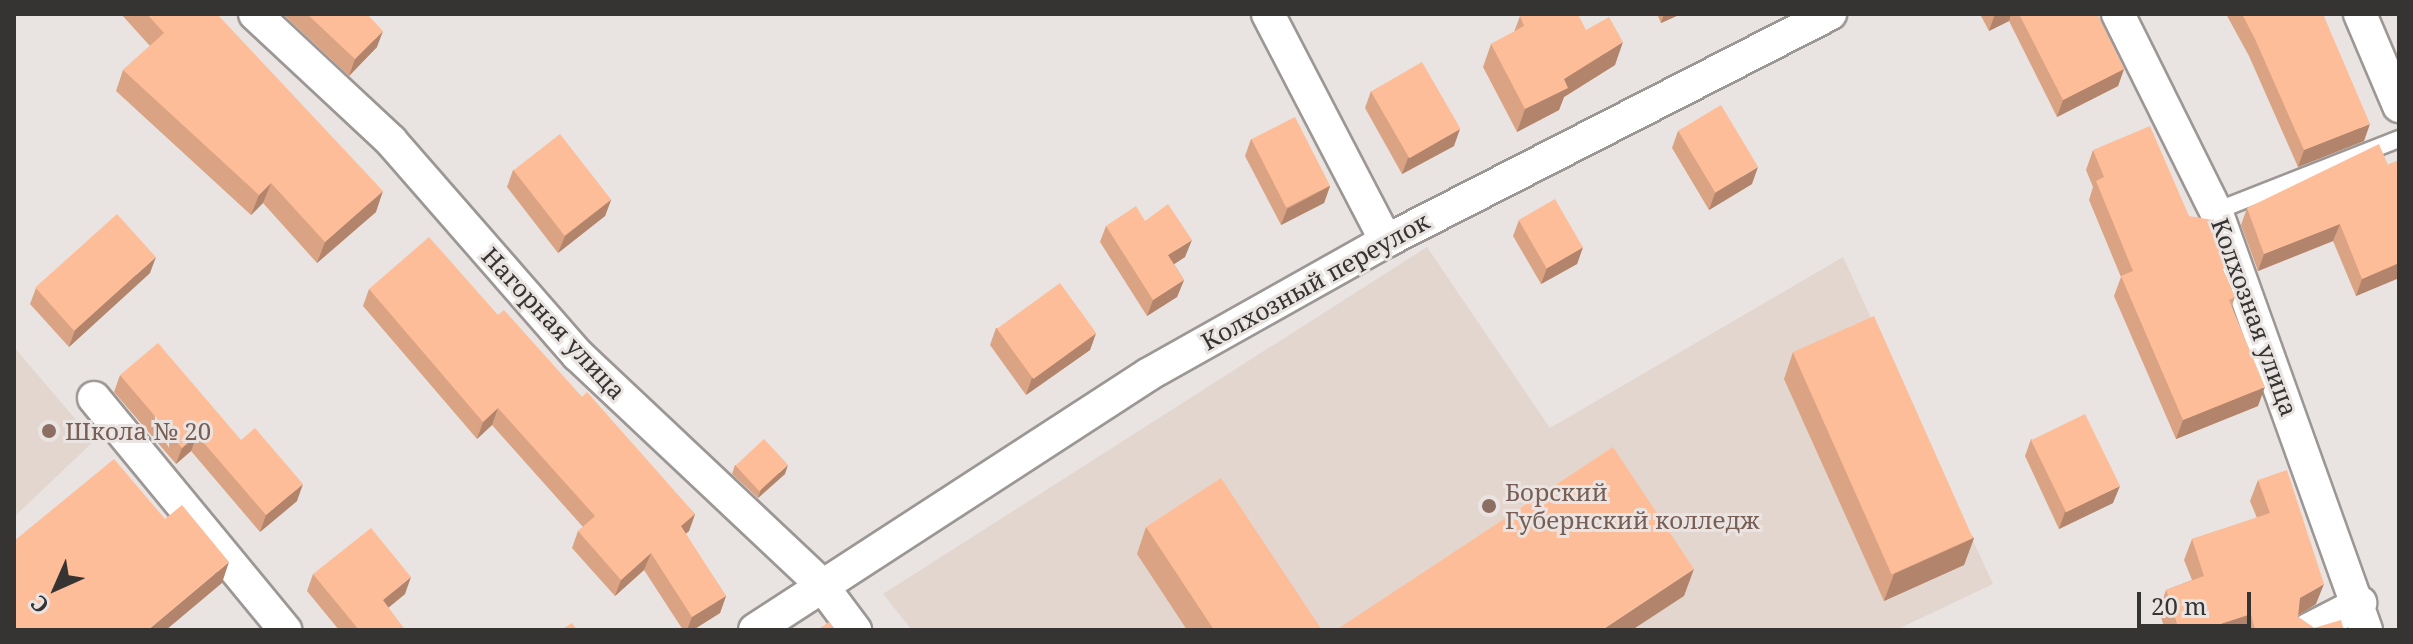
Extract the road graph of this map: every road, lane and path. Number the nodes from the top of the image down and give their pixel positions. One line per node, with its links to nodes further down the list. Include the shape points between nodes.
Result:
1 (255, 14): 11 (street, Нагорная улица, via 391,141 578,355)
2 (1268, 14): 9 (street)
3 (1830, 14): 9 (street, Колхозный переулок)
4 (2118, 14): 8 (street, Колхозная улица)
5 (2360, 14): 6 (street)
6 (2399, 106)
7 (2399, 139): 8 (lane)
8 (2216, 211): 12 (street, Колхозная улица)
9 (1386, 241): 11 (street, Колхозный переулок, via 1149,374)
10 (94, 398): 13 (street)
11 (820, 583): 14 (street, Колхозный переулок); 15 (street, Нагорная улица)
12 (2363, 617): 16 (street)
13 (285, 630)
14 (755, 630)
15 (855, 630)
16 (2308, 630)

